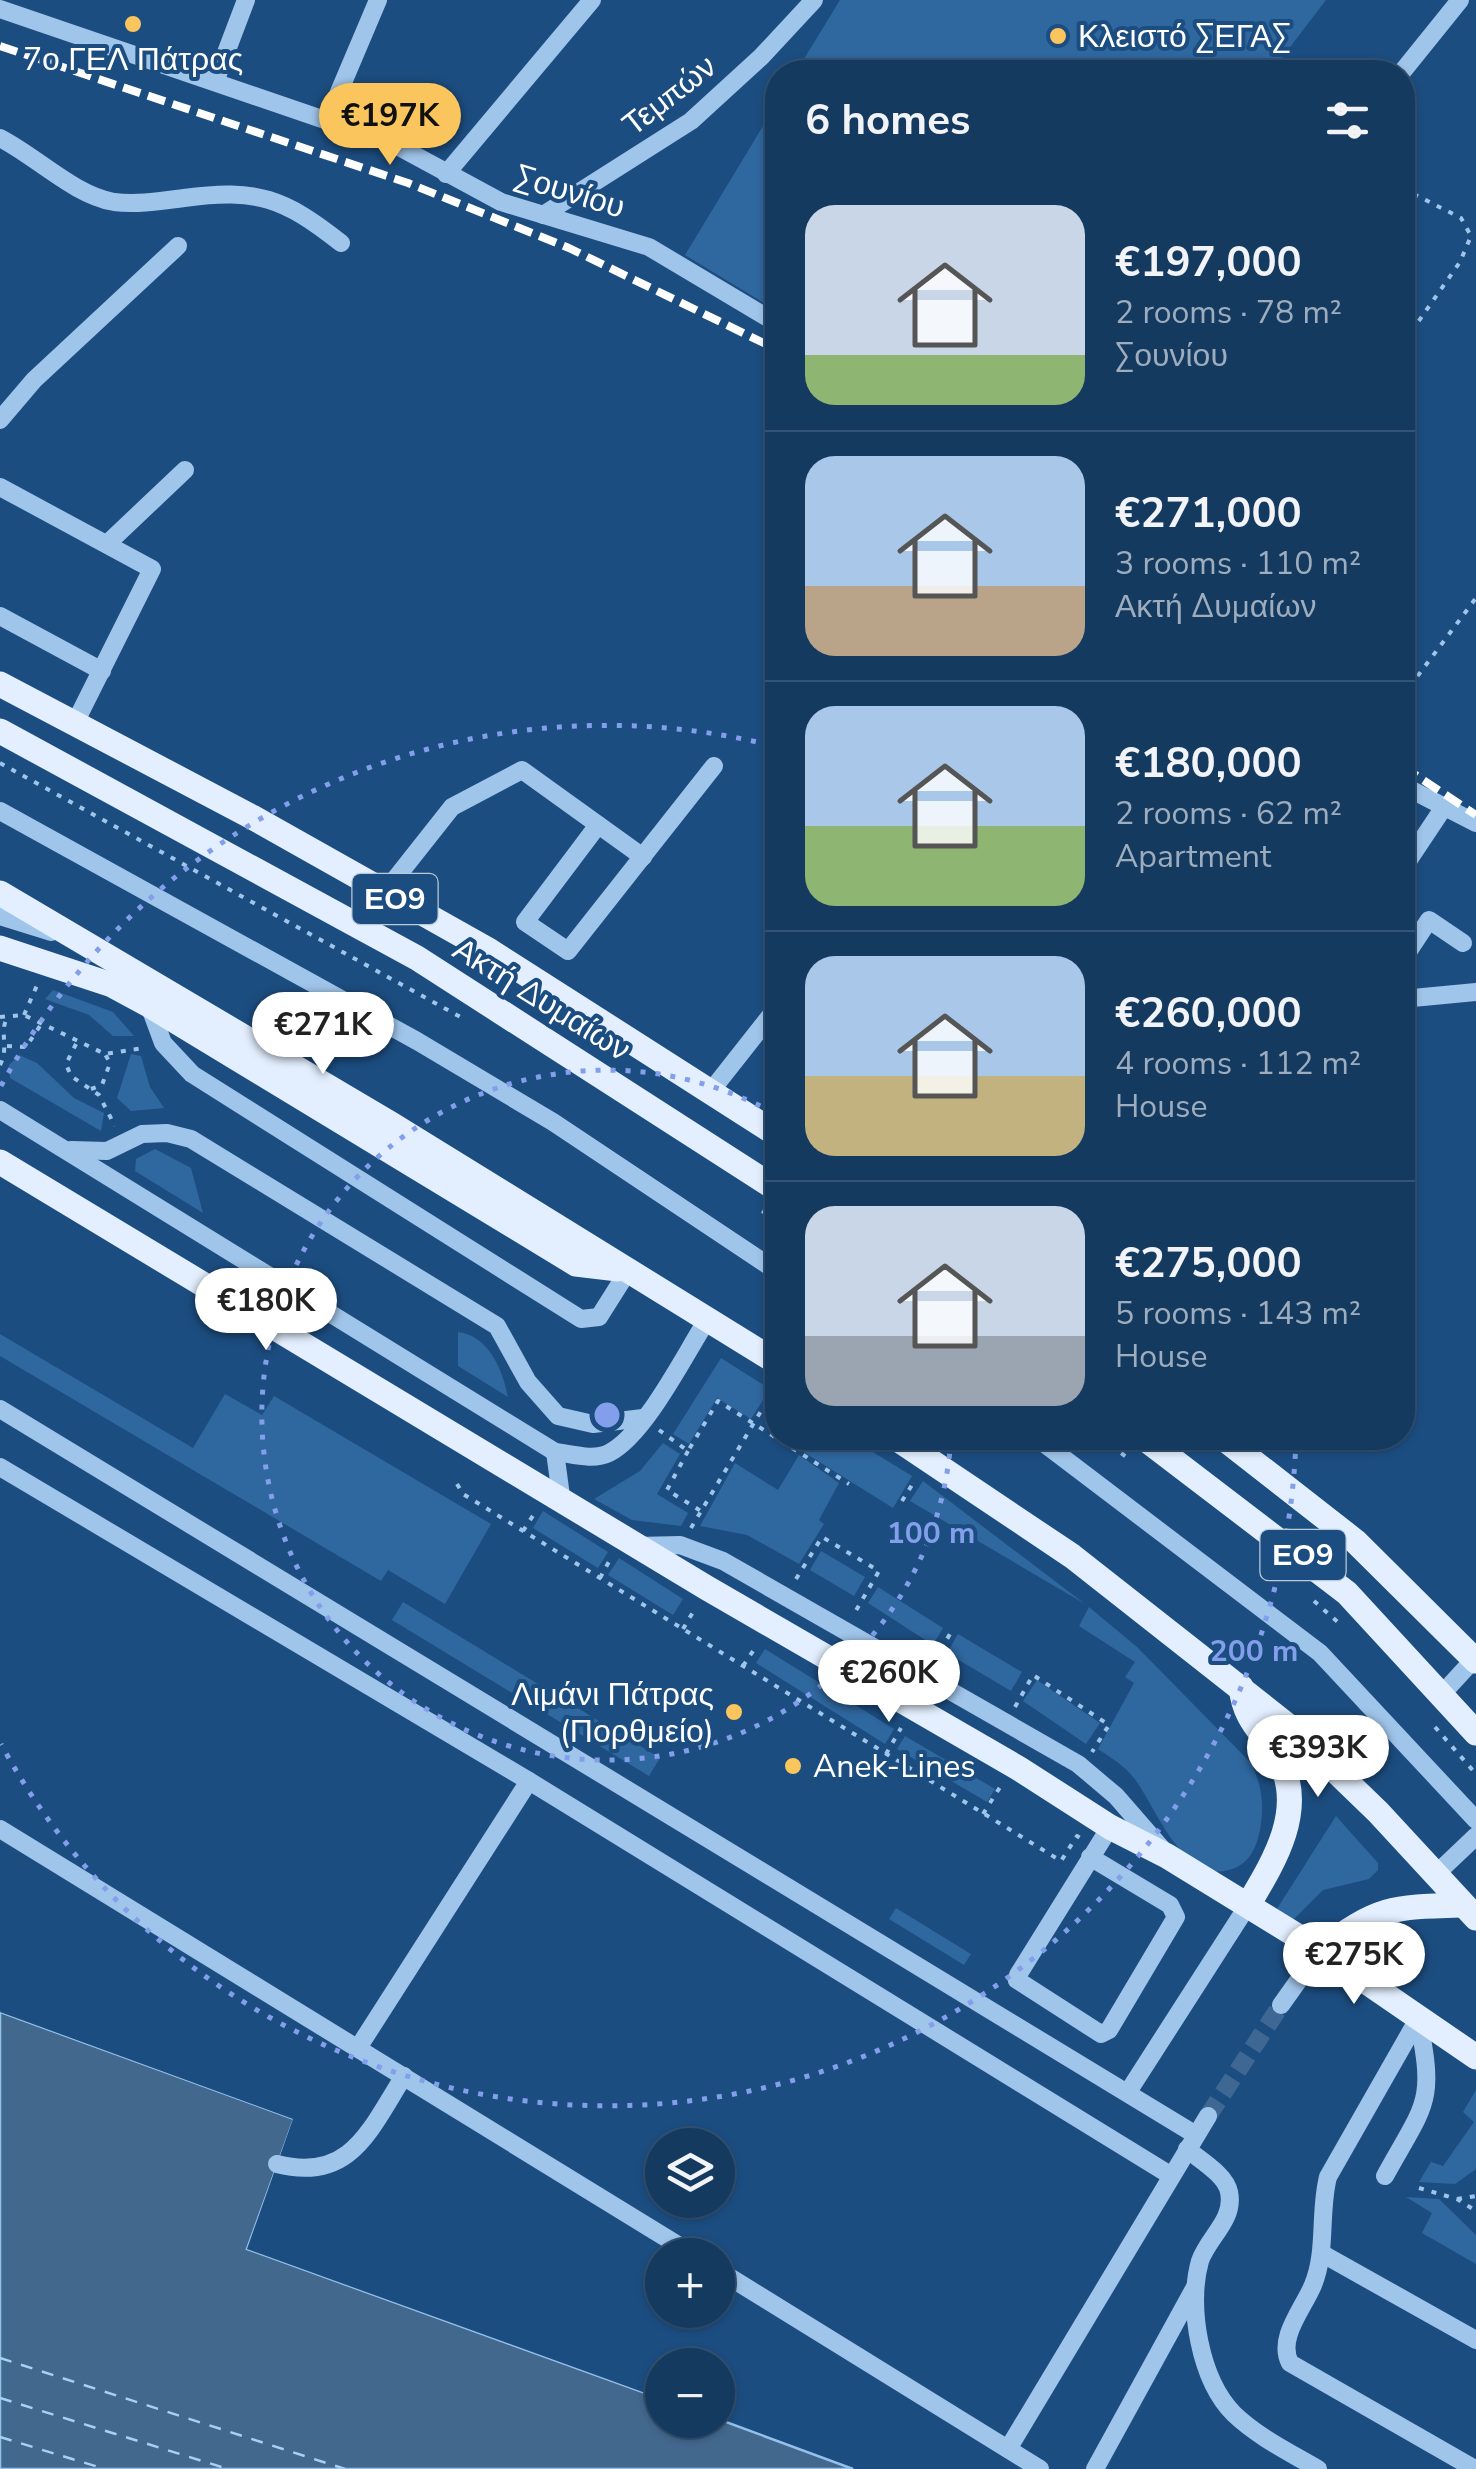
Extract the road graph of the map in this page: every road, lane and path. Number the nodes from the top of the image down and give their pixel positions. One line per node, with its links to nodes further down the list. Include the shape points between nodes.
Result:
1 (246, 0): 8 (street)
2 (378, 0): 9 (street)
3 (592, 0): 11 (street)
4 (814, 0): 13 (street, Τεμπών, via 691,121)
5 (1460, 0): 7 (street)
6 (0, 9): 8 (street, Σουνίου)
7 (1412, 60)
8 (216, 79): 9 (street, Σουνίου)
9 (328, 118): 11 (street, Σουνίου)
10 (0, 138): 14 (street, via 90,196 148,202 256,194 302,212)
11 (446, 174): 13 (street, Σουνίου)
12 (1415, 195): 17 (path, via 1461,218 1471,236)
13 (543, 215): 16 (street, Σουνίου, via 655,250)
14 (341, 244)
15 (178, 246): 18 (street)
16 (765, 316)
17 (1415, 326)
18 (0, 420)
19 (185, 470): 21 (street)
20 (0, 487): 21 (street)
21 (108, 542): 24 (street, via 152,569)
22 (1476, 598): 25 (path)
23 (0, 616): 24 (street)
24 (102, 671): 27 (street)
25 (1415, 680)
26 (0, 684): 27 (main road, Ακτή Δυμαίων / ΕΟ9)
27 (75, 723): 39 (main road, Ακτή Δυμαίων / ΕΟ9)
28 (0, 731): 66 (main road, Ακτή Δυμαίων / ΕΟ9, via 432,968)
29 (0, 763): 53 (path)
30 (714, 766): 37 (street)
31 (1415, 794): 32 (street)
32 (1442, 810): 34 (street); 36 (street)
33 (0, 811): 67 (street, via 418,1041)
34 (1476, 824)
35 (598, 825): 37 (street); 37 (street, via 525,922 568,951); 39 (street, via 522,770 452,807)
36 (1415, 850)
37 (643, 858)
38 (0, 893): 41 (main road)
39 (384, 893): 60 (main road, Ακτή Δυμαίων / ΕΟ9, via 518,968)
40 (0, 916): 41 (street)
41 (71, 938): 68 (main road)
42 (1415, 941): 43 (street, via 1429,920)
43 (1463, 943)
44 (0, 948): 45 (main road)
45 (48, 962): 48 (main road); 49 (path)
46 (1476, 992): 47 (street)
47 (1415, 997)
48 (150, 1005): 54 (street); 68 (main road, via 576,1264)
49 (24, 1015): 50 (path); 52 (path)
50 (3, 1018): 56 (path)
51 (765, 1023): 60 (street)
52 (41, 1025): 55 (path); 56 (path, via 26,1047)
53 (478, 1028)
54 (163, 1043): 57 (path); 68 (street, via 192,1074 581,1319 598,1317)
55 (76, 1044): 57 (path); 59 (path, via 66,1064 70,1076)
56 (7, 1046): 58 (path)
57 (105, 1054): 59 (path, via 108,1074)
58 (0, 1065)
59 (91, 1089): 63 (path)
60 (711, 1092): 62 (main road, Ακτή Δυμαίων / ΕΟ9)
61 (0, 1110): 64 (street)
62 (765, 1127)
63 (123, 1144): 64 (street, via 107,1152); 73 (street, via 142,1134 191,1138 472,1310 497,1326 528,1382 558,1416 593,1424)
64 (67, 1150): 82 (street)
65 (0, 1162): 86 (main road)
66 (765, 1197)
67 (765, 1263)
68 (628, 1270): 69 (main road)
69 (708, 1320): 70 (main road); 73 (street)
70 (765, 1355)
71 (765, 1405): 74 (path)
72 (0, 1408): 124 (street)
73 (643, 1418): 76 (path); 82 (street, via 608,1454)
74 (754, 1422): 75 (path); 76 (path, via 718,1401); 87 (path)
75 (765, 1429)
76 (688, 1450): 87 (path, via 667,1490)
77 (797, 1450): 85 (path)
78 (914, 1450): 97 (main road, via 1072,1556)
79 (1052, 1450): 109 (street, via 1320,1653)
80 (1139, 1450): 98 (main road, ΕΟ9, via 1316,1566)
81 (1238, 1450): 95 (main road, ΕΟ9, via 1356,1541)
82 (555, 1452): 86 (street)
83 (0, 1467): 107 (street)
84 (458, 1484): 103 (path, via 463,1494)
85 (849, 1484)
86 (561, 1496): 89 (main road)
87 (700, 1512): 88 (path)
88 (680, 1545): 89 (street); 91 (street)
89 (637, 1546): 99 (main road)
90 (1305, 1592): 94 (path)
91 (786, 1596): 92 (street); 92 (path, via 822,1537 879,1572)
92 (844, 1631): 96 (street)
93 (950, 1634): 96 (path)
94 (1351, 1634)
95 (1476, 1659): 98 (street)
96 (924, 1678): 101 (street)
97 (1241, 1687): 115 (main road, via 1320,1756); 116 (main road, via 1244,1712 1280,1761 1290,1800 1280,1844)
98 (1442, 1694): 102 (main road, ΕΟ9)
99 (914, 1707): 103 (path); 104 (main road)
100 (1430, 1722): 106 (path)
101 (1005, 1724): 105 (street); 105 (path, via 1033,1675 1109,1725)
102 (1476, 1733)
103 (886, 1754): 108 (path)
104 (1013, 1765): 108 (path); 110 (main road)
105 (1082, 1768): 113 (street)
106 (1476, 1774)
107 (529, 1781): 121 (street); 128 (street)
108 (983, 1814): 110 (path, via 1061,1861 1077,1836 1086,1842)
109 (1476, 1820)
110 (1104, 1823): 113 (main road); 114 (street)
111 (0, 1829): 121 (street)
112 (1476, 1836): 115 (street)
113 (1167, 1856): 116 (main road)
114 (1090, 1857): 114 (street, via 1017,1980 1100,2034 1110,2030 1176,1917 1170,1905)
115 (1436, 1875): 117 (main road)
116 (1248, 1905): 118 (main road); 124 (street)
117 (1469, 1911): 118 (main road, via 1414,1906 1371,1914)
118 (1320, 1950): 119 (street); 120 (main road)
119 (1281, 2005)
120 (1418, 2019): 122 (main road); 129 (street, via 1430,2073 1428,2097); 135 (street, via 1328,2177 1320,2205)
121 (358, 2048): 123 (street)
122 (1476, 2057)
123 (404, 2076): 127 (street, via 348,2156 314,2169); 134 (street)
124 (1128, 2092): 126 (street)
125 (1208, 2116): 126 (street)
126 (1191, 2142): 128 (street); 137 (street, via 1230,2194 1228,2215 1201,2258)
127 (278, 2164)
128 (1170, 2176): 139 (street)
129 (1384, 2176)
130 (1419, 2188): 132 (path)
131 (1476, 2196): 132 (path)
132 (1457, 2199): 133 (path)
133 (1476, 2211)
134 (666, 2238)
135 (1322, 2254): 138 (street); 143 (street, via 1286,2340 1290,2364)
136 (735, 2280): 139 (street)
137 (1195, 2287): 141 (street); 142 (street, via 1198,2334 1231,2411)
138 (1476, 2340)
139 (1008, 2449): 140 (street)
140 (1040, 2469)
141 (1095, 2469)
142 (1318, 2469)
143 (1474, 2469)

